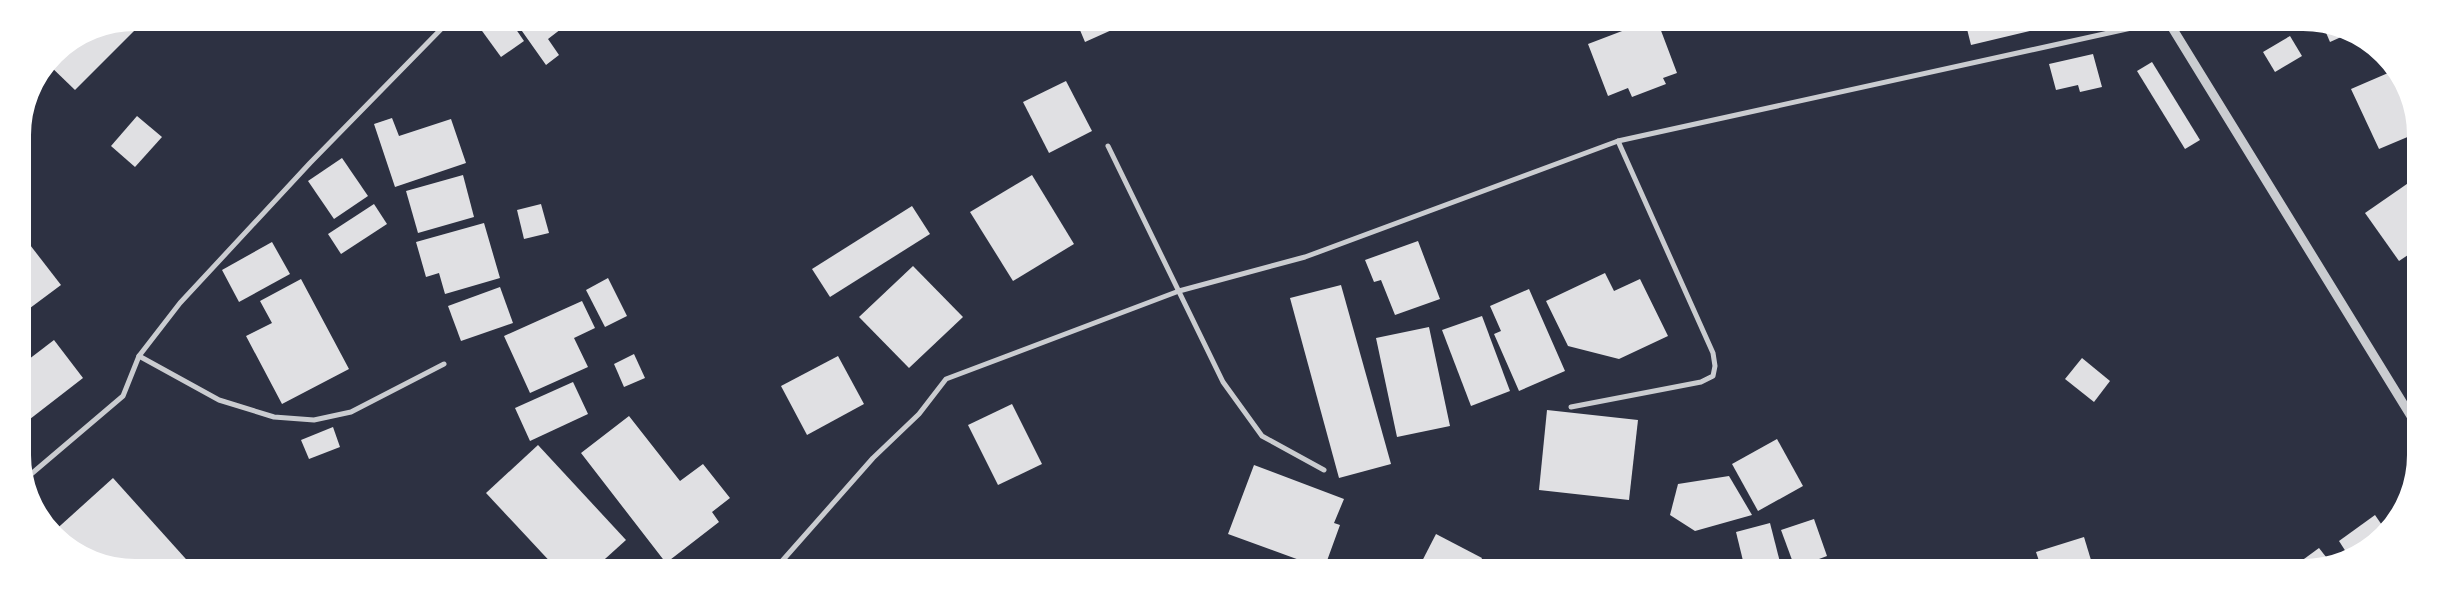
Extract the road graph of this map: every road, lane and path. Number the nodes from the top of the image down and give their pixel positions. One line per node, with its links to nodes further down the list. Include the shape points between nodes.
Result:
1 (442, 28): 7 (street, via 303,170 180,304)
2 (2131, 28): 4 (street)
3 (2172, 28): 10 (street)
4 (1618, 141): 6 (street, via 1305,257); 9 (street, via 1713,353 1715,366 1713,376 1701,382)
5 (1108, 146): 6 (street)
6 (1178, 291): 11 (street, via 1223,382 1262,436); 13 (street, via 946,379 919,414 873,458)
7 (139, 356): 8 (street, via 220,400 274,417 314,420 351,412); 12 (street, via 123,396)
8 (444, 364)
9 (1571, 407)
10 (2410, 415)
11 (1324, 470)
12 (30, 475)
13 (781, 562)

